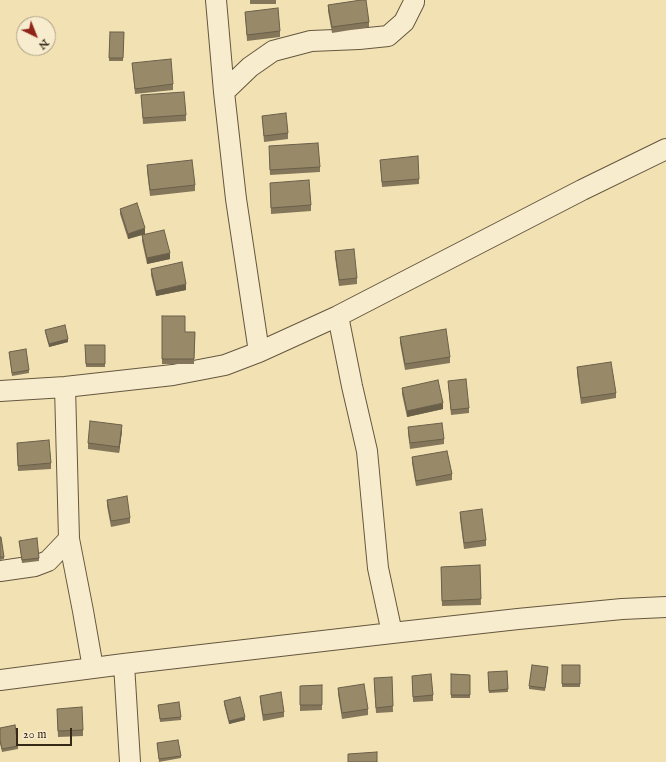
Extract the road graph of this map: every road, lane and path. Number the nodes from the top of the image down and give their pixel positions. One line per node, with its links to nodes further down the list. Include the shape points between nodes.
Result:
1 (216, 0): 3 (street)
2 (415, 1): 3 (street, via 404,22 388,36 311,41 273,51 250,67)
3 (224, 92): 6 (street, via 236,199)
4 (666, 149): 5 (street)
5 (338, 316): 6 (street); 12 (street, via 367,451 378,568)
6 (259, 352): 7 (street, via 225,365 172,375)
7 (65, 387): 8 (street); 9 (street)
8 (0, 391)
9 (69, 539): 10 (street, via 48,561 35,566); 14 (street)
10 (0, 571)
11 (666, 607): 12 (street, via 622,609)
12 (392, 633): 13 (street)
13 (124, 664): 14 (street); 16 (street)
14 (93, 668): 15 (street)
15 (0, 680)
16 (130, 762)

